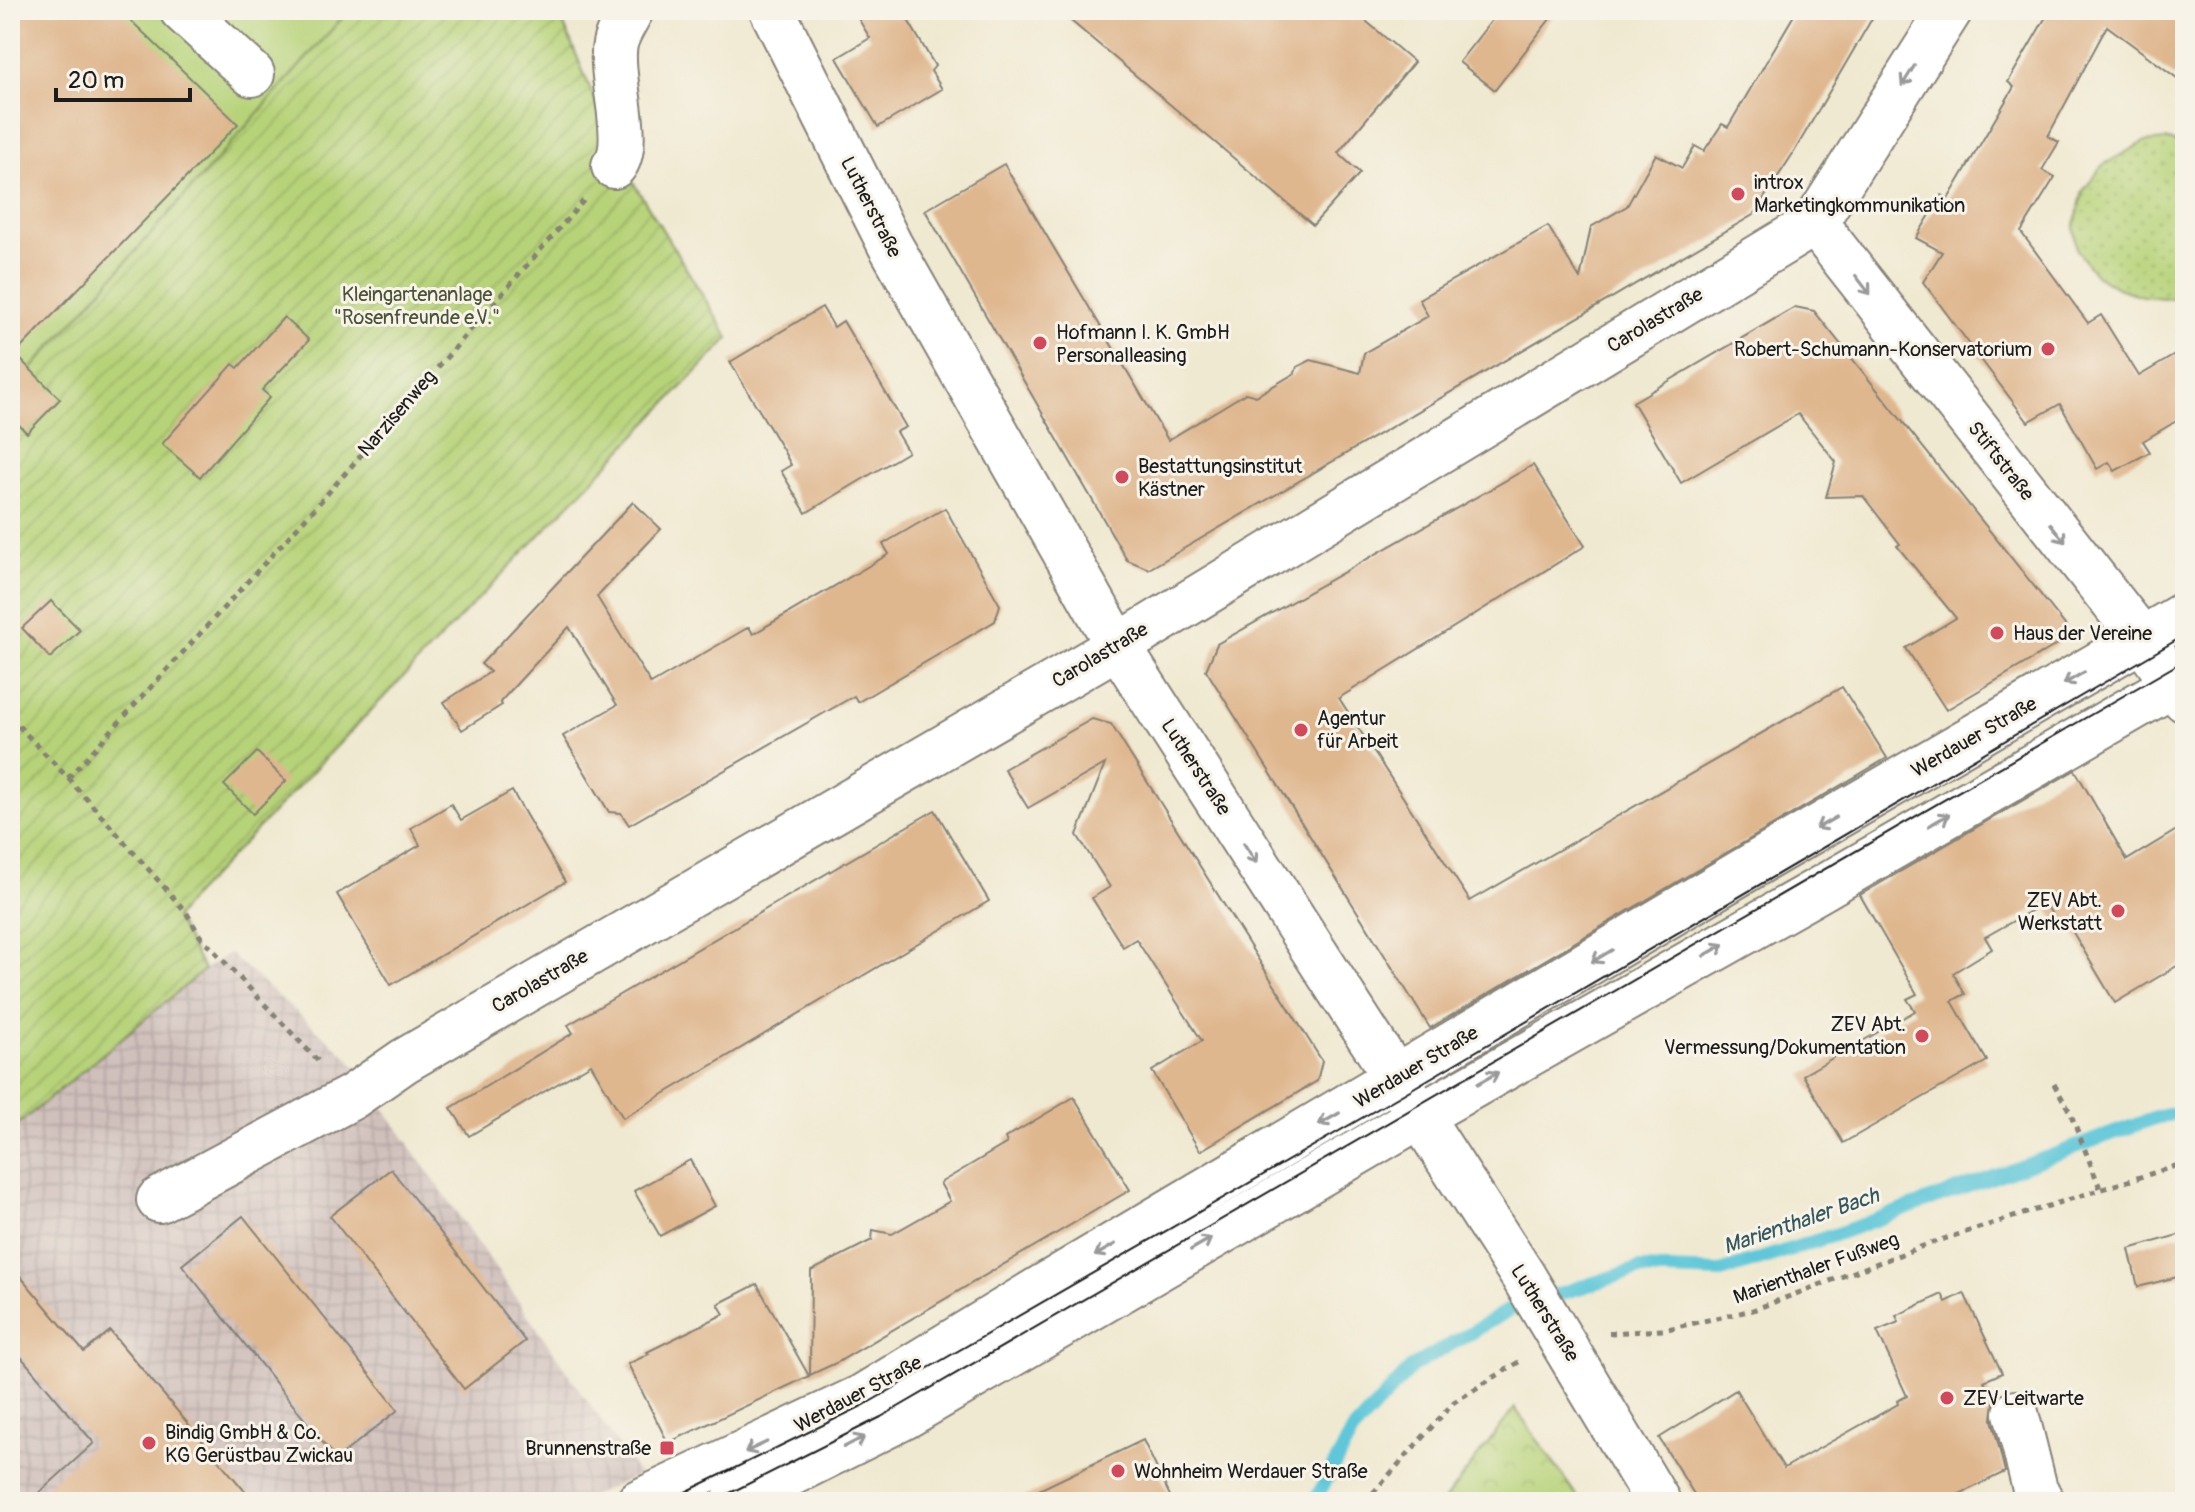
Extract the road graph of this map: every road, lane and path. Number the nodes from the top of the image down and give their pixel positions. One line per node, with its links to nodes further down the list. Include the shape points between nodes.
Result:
1 (182, 10): 5 (street)
2 (631, 10): 6 (street, via 615,43 620,139)
3 (772, 10): 10 (street, Lutherstraße, via 890,245)
4 (1950, 10): 7 (street, Carolastraße, one-way to 7)
5 (252, 74)
6 (614, 166): 13 (path, Narzisenweg, via 314,509)
7 (1815, 223): 9 (street, Stiftstraße, one-way to 9); 10 (street, Carolastraße)
8 (2185, 614): 9 (street, Werdauer Straße)
9 (2142, 639): 11 (street, Stiftstraße); 14 (street, Werdauer Straße, one-way to 14)
10 (1118, 646): 14 (street, Lutherstraße, one-way to 14); 16 (street, Carolastraße, via 404,1061)
11 (2181, 687): 17 (street, Werdauer Straße, one-way to 11)
12 (10, 717): 13 (path)
13 (68, 778): 16 (path, via 186,912 200,936)
14 (1396, 1079): 17 (street, Lutherstraße); 23 (street, Werdauer Straße, one-way to 23, via 862,1397)
15 (2054, 1084): 19 (path)
16 (352, 1097): 20 (street, Carolastraße)
17 (1420, 1116): 21 (street, Lutherstraße); 24 (street, Werdauer Straße, one-way to 17, via 904,1417)
18 (2185, 1163): 19 (path, Marienthaler Fußweg)
19 (2100, 1188): 21 (path, Marienthaler Fußweg, via 1931,1243 1753,1310 1663,1330)
20 (159, 1200)
21 (1558, 1332): 25 (path, Marienthaler Fußweg, via 1454,1402); 26 (street, Lutherstraße)
22 (2016, 1413): 27 (street)
23 (639, 1502)
24 (734, 1502)
25 (1365, 1502)
26 (1658, 1502)
27 (2042, 1502)

